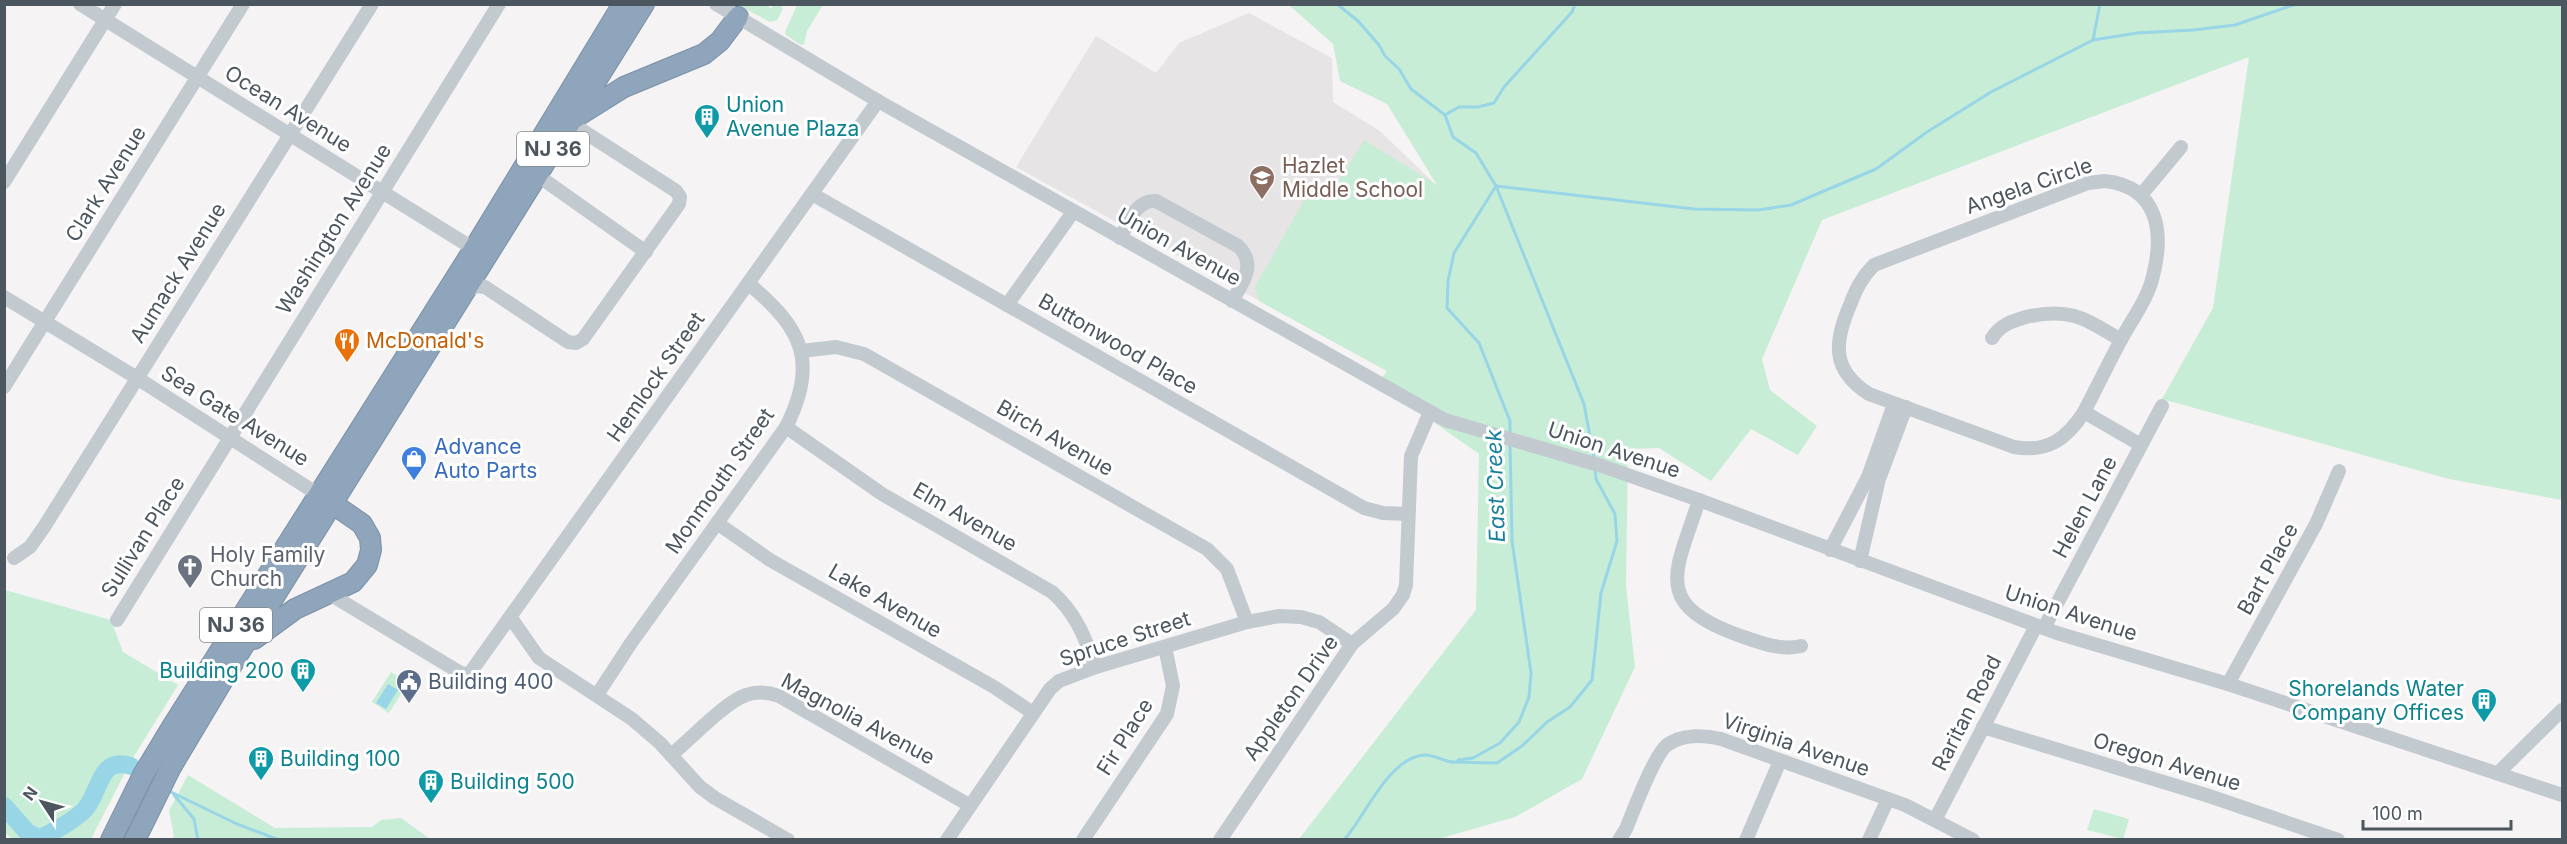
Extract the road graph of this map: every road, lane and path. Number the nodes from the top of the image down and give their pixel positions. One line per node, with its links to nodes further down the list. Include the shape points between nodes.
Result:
1 (80, 4): 10 (street, Ocean Avenue)
2 (116, 4): 10 (street)
3 (243, 4): 11 (street, Clark Avenue)
4 (372, 4): 14 (street, Aumack Avenue)
5 (499, 4): 18 (street, Washington Avenue)
6 (623, 4): 23 (highway, NJ 36)
7 (644, 4): 13 (highway, NJ 36)
8 (716, 4): 9 (street, Union Avenue)
9 (738, 17): 12 (street, Union Avenue); 13 (highway, via 704,54 624,87)
10 (105, 21): 11 (street, Ocean Avenue); 17 (street)
11 (197, 78): 14 (street, Ocean Avenue); 30 (street, Clark Avenue)
12 (878, 101): 19 (street, Hemlock Street); 21 (street, Union Avenue)
13 (569, 122): 16 (highway, NJ 36); 24 (street, via 680,197)
14 (289, 135): 18 (street, Ocean Avenue); 34 (street, Aumack Avenue)
15 (2181, 147): 20 (street)
16 (537, 175): 24 (street); 26 (highway, NJ 36)
17 (4, 182)
18 (381, 192): 23 (street, Ocean Avenue); 41 (street, Washington Avenue)
19 (812, 194): 25 (street, Hemlock Street); 29 (street, Buttonwood Place)
20 (2141, 195): 32 (street, Angela Circle, via 2154,214 2159,241 2150,285); 36 (street, Angela Circle, via 2114,182 2088,183 1874,265 1857,287 1841,325 1840,360 1851,379 1869,394)
21 (1073, 212): 22 (street, Union Avenue); 29 (street)
22 (1120, 238): 28 (street, Union Avenue); 28 (street, via 1140,206 1156,201 1238,246 1248,264 1245,279)
23 (474, 249): 45 (highway, NJ 36)
24 (646, 252): 26 (street, via 583,339 576,343 568,342 485,287 476,286)
25 (749, 284): 33 (street, Monmouth Street, via 784,316); 54 (street, Hemlock Street)
26 (462, 294): 45 (highway, NJ 36)
27 (4, 297): 30 (street, Sea Gate Avenue)
28 (1232, 301): 38 (street, Union Avenue)
29 (1007, 305): 47 (street, Buttonwood Place, via 1364,508)
30 (45, 322): 34 (street, Sea Gate Avenue); 35 (street, Clark Avenue)
31 (1992, 338): 32 (street, via 2013,321 2052,312 2076,315)
32 (2121, 340): 39 (street, Angela Circle)
33 (801, 351): 40 (street, Monmouth Street, via 801,389); 57 (street, Birch Avenue, via 836,347 864,354 1207,549 1227,569)
34 (137, 378): 41 (street, Sea Gate Avenue); 50 (street, Aumack Avenue, via 44,527 30,547)
35 (4, 387)
36 (1900, 405): 39 (street, Angela Circle, via 2026,449 2048,446 2063,438); 49 (street); 51 (street)
37 (2162, 406): 42 (street, Helen Lane)
38 (1430, 412): 46 (street, Union Avenue); 47 (street, Appleton Drive, via 1411,456)
39 (2084, 412): 42 (street)
40 (786, 427): 48 (street, Monmouth Street); 63 (street, Elm Avenue, via 882,494 1052,592 1079,625)
41 (229, 437): 44 (street, Washington Avenue); 45 (street, Sea Gate Avenue)
42 (2141, 445): 58 (street, Helen Lane)
43 (2339, 471): 64 (street, Bart Place, via 2316,524)
44 (205, 477): 56 (street, Sullivan Place)
45 (327, 499): 52 (highway, via 363,524 370,538 367,565); 62 (highway, NJ 36); 70 (highway, NJ 36)
46 (1699, 500): 49 (street, Union Avenue); 60 (street, via 1677,562 1677,585 1685,603 1711,625 1763,644)
47 (1408, 514): 59 (street, Appleton Drive, via 1403,595)
48 (717, 523): 65 (street, Monmouth Street); 67 (street, Lake Avenue, via 770,560)
49 (1830, 550): 51 (street, Union Avenue)
50 (14, 558)
51 (1860, 561): 58 (street, Union Avenue)
52 (353, 582): 53 (highway); 55 (street, via 355,603)
53 (328, 593): 55 (street); 62 (highway, via 285,615)
54 (511, 618): 55 (street, Hemlock Street, via 466,674); 65 (street, via 539,658)
55 (373, 619)
56 (117, 620)
57 (1246, 622): 59 (street, Spruce Street, via 1301,617 1319,622); 61 (street, Spruce Street)
58 (2040, 627): 64 (street, Union Avenue); 68 (street, Raritan Road)
59 (1352, 645): 83 (street, Appleton Drive)
60 (1801, 646)
61 (1165, 647): 63 (street, Spruce Street); 82 (street, Fir Place, via 1173,687 1167,714)
62 (239, 653): 70 (highway, NJ 36)
63 (1096, 667): 67 (street, Spruce Street, via 1059,681)
64 (2228, 684): 72 (street, Union Avenue)
65 (597, 695): 69 (street, via 632,718)
66 (2562, 710): 72 (street)
67 (1033, 713): 75 (street, Spruce Street)
68 (1983, 727): 76 (street, Raritan Road); 88 (street, Oregon Avenue)
69 (671, 755): 75 (street, Magnolia Avenue, via 738,698 769,692); 77 (street, via 700,787)
70 (163, 761): 78 (highway, NJ 36, via 134,794); 79 (highway, NJ 36, via 151,804)
71 (1780, 761): 74 (street, Virginia Avenue); 84 (street, Virginia Avenue, via 1715,737 1695,736 1676,741 1661,750); 85 (street)
72 (2498, 773): 73 (street, Union Avenue)
73 (2562, 795)
74 (1888, 799): 76 (street, Virginia Avenue); 86 (street)
75 (969, 805): 81 (street, Spruce Street)
76 (1935, 820): 87 (street, Virginia Avenue)
77 (767, 834): 80 (street)
78 (112, 836)
79 (135, 840)
80 (788, 840)
81 (947, 840)
82 (1083, 840)
83 (1220, 840)
84 (1619, 840)
85 (1746, 840)
86 (1869, 840)
87 (1973, 840)
88 (2338, 840)

